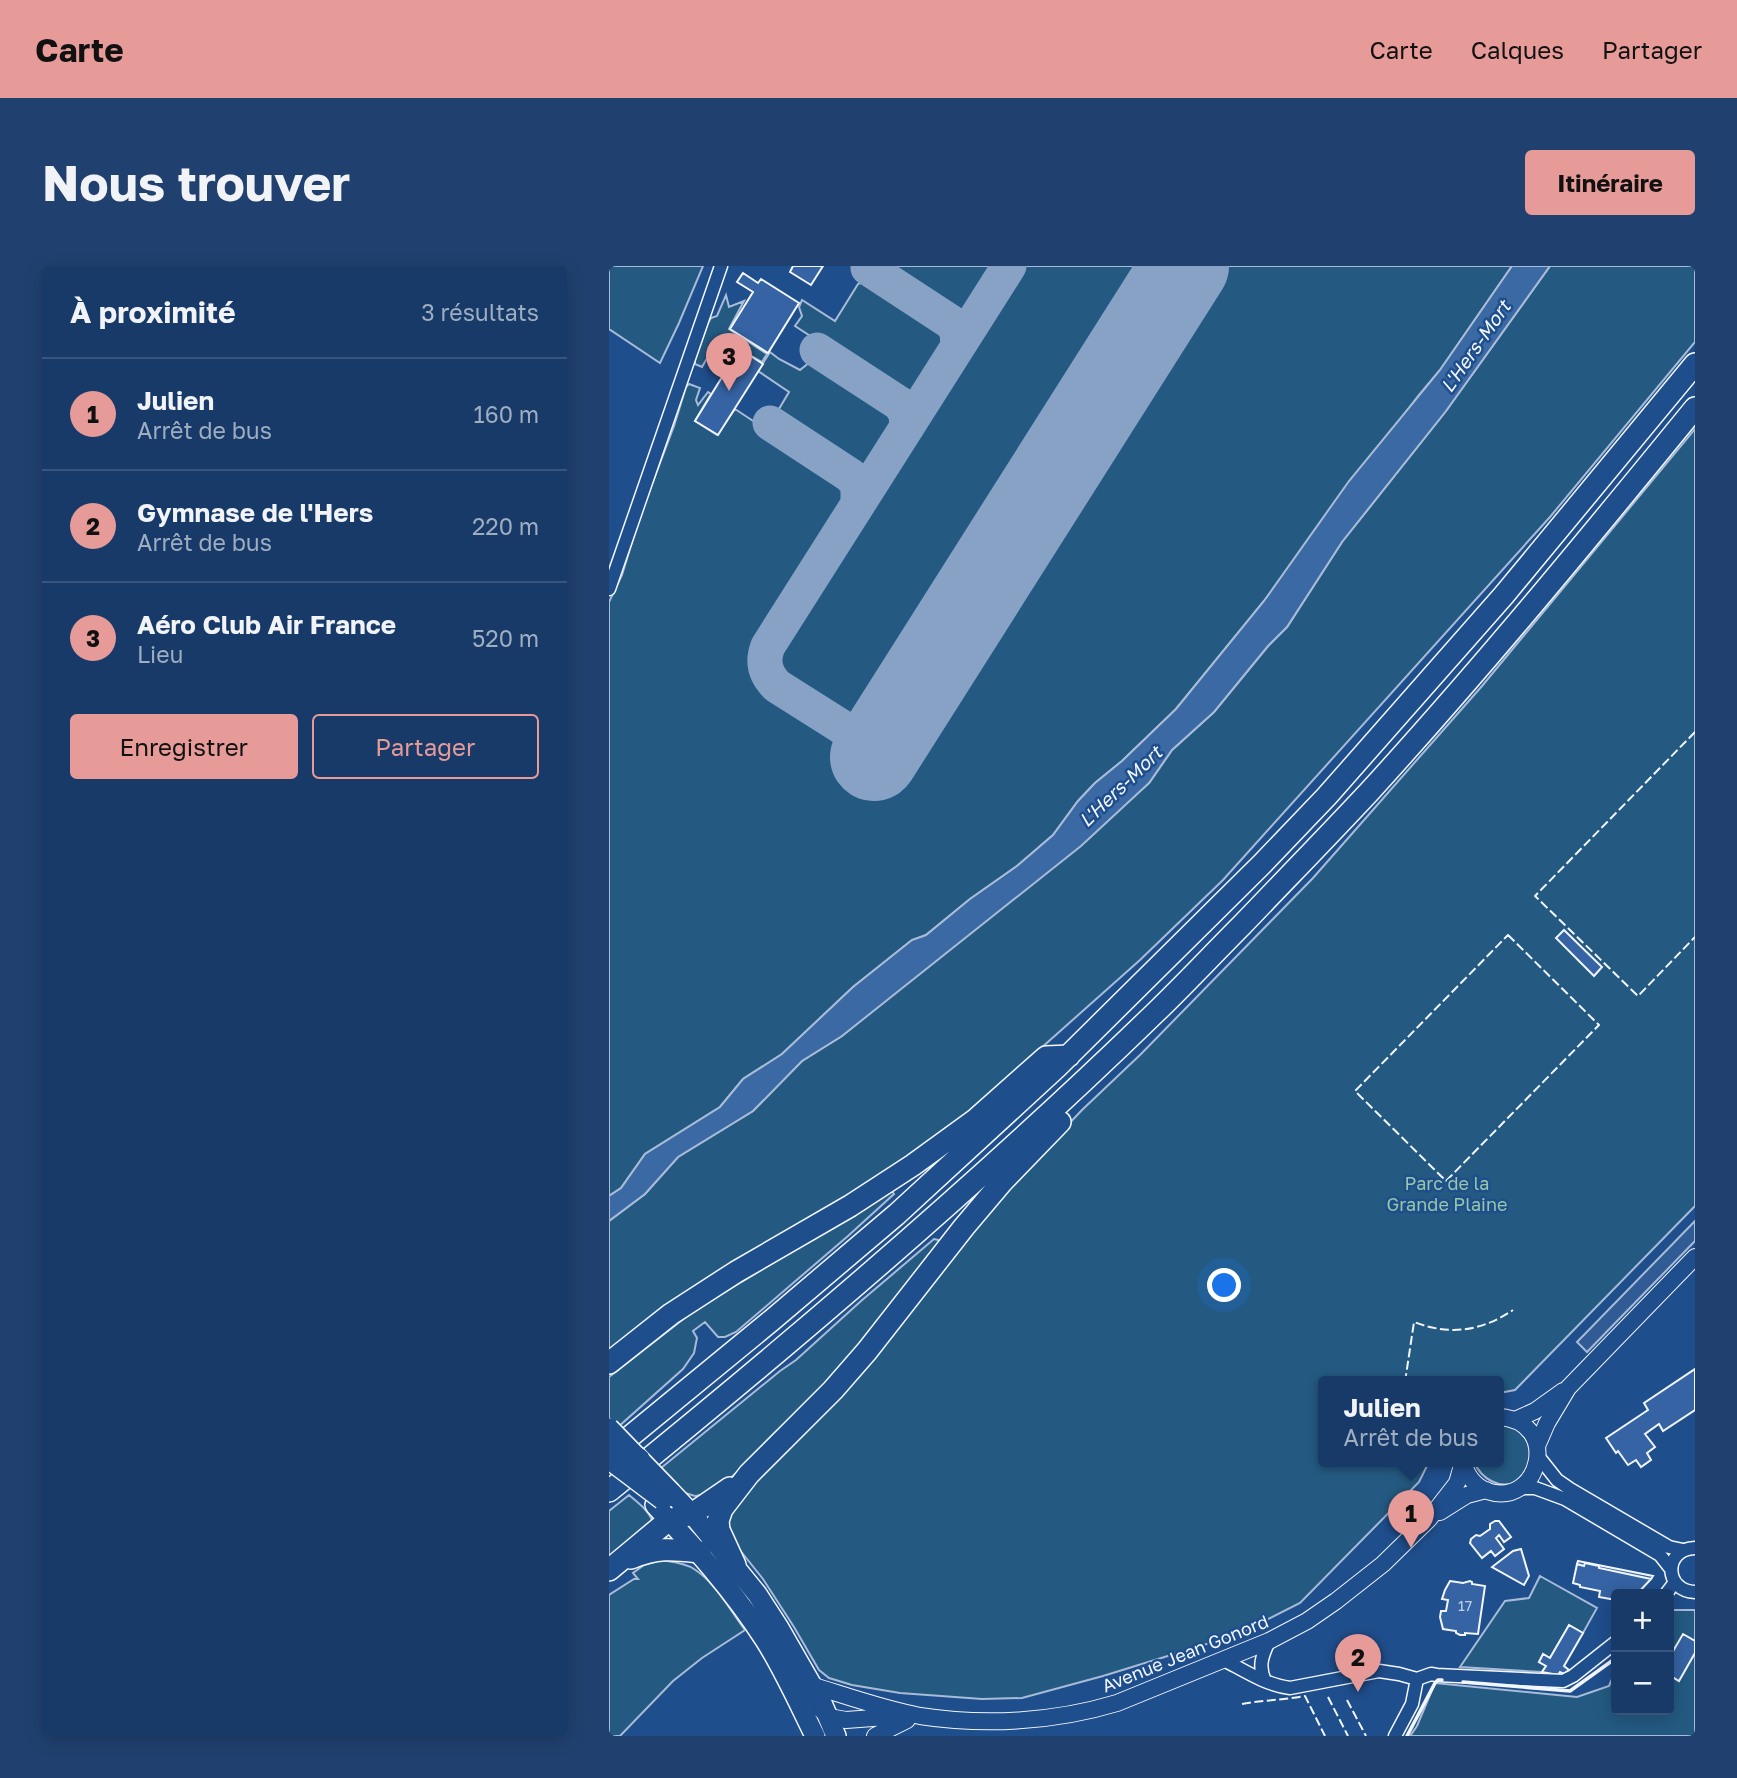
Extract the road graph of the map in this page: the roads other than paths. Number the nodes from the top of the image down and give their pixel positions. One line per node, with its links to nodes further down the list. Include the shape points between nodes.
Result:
1 (721, 266): 4 (street)
2 (1695, 364): 7 (highway, via 1504,595 1327,796)
3 (1695, 408): 6 (highway, via 1420,735)
4 (611, 578): 5 (street)
5 (609, 589)
6 (1157, 1011): 19 (highway, via 964,1227 833,1390); 22 (highway, via 914,1236)
7 (1069, 1055): 9 (highway, via 1046,1057 939,1147 671,1314); 15 (highway, via 897,1214)
8 (1695, 1257): 10 (street)
9 (609, 1363)
10 (1568, 1388): 11 (street, via 1535,1411); 14 (street)
11 (1507, 1418): 14 (street, via 1531,1433)
12 (609, 1428): 16 (main road, bridge)
13 (609, 1441): 16 (highway, bridge)
14 (1537, 1451): 20 (street, via 1537,1466); 26 (street, via 1557,1480 1570,1489 1669,1547)
15 (611, 1458): 23 (highway, bridge)
16 (639, 1459): 23 (main road, bridge)
17 (1462, 1467): 25 (street, Avenue Jean Gonord, via 1457,1483)
18 (1464, 1467): 21 (street, Avenue Jean Gonord, via 1473,1482)
19 (749, 1474): 24 (highway); 28 (highway, via 719,1515 721,1537)
20 (1518, 1488): 21 (street, Avenue Jean Gonord, via 1502,1493); 30 (street, via 1535,1488 1565,1499 1660,1555)
21 (1486, 1490): 25 (street, Avenue Jean Gonord, via 1467,1495)
22 (609, 1492)
23 (665, 1504): 24 (highway); 27 (main road); 29 (highway)
24 (692, 1514): 28 (main road)
25 (1429, 1520): 34 (street, Avenue Jean Gonord, via 1344,1595 1307,1622)
26 (1689, 1549): 30 (street, via 1677,1555)
27 (700, 1552): 29 (highway, via 660,1549); 37 (main road, via 746,1611)
28 (735, 1566): 40 (main road, via 765,1605)
29 (613, 1568)
30 (1671, 1569): 31 (street)
31 (1675, 1582): 32 (street); 33 (street, via 1681,1589)
32 (1670, 1589)
33 (1695, 1592)
34 (1269, 1641): 36 (street, Avenue Jean Gonord); 39 (street, via 1261,1657)
35 (1611, 1646): 38 (street, via 1563,1681 1431,1674)
36 (1224, 1660): 39 (street); 42 (street, Avenue Jean Gonord, via 1117,1703 1072,1714 957,1721)
37 (785, 1676): 43 (street); 44 (main road)
38 (1417, 1679): 39 (street, via 1379,1671 1290,1688); 47 (street, via 1412,1704)
39 (1265, 1681)
40 (811, 1685): 41 (street, Avenue Jean Gonord); 43 (main road)
41 (868, 1703): 42 (street, Avenue Jean Gonord); 43 (street)
42 (917, 1715): 43 (street, Avenue Jean Gonord); 46 (street)
43 (829, 1717): 44 (street); 45 (main road)
44 (817, 1736)
45 (836, 1736)
46 (875, 1736)
47 (1395, 1736)

